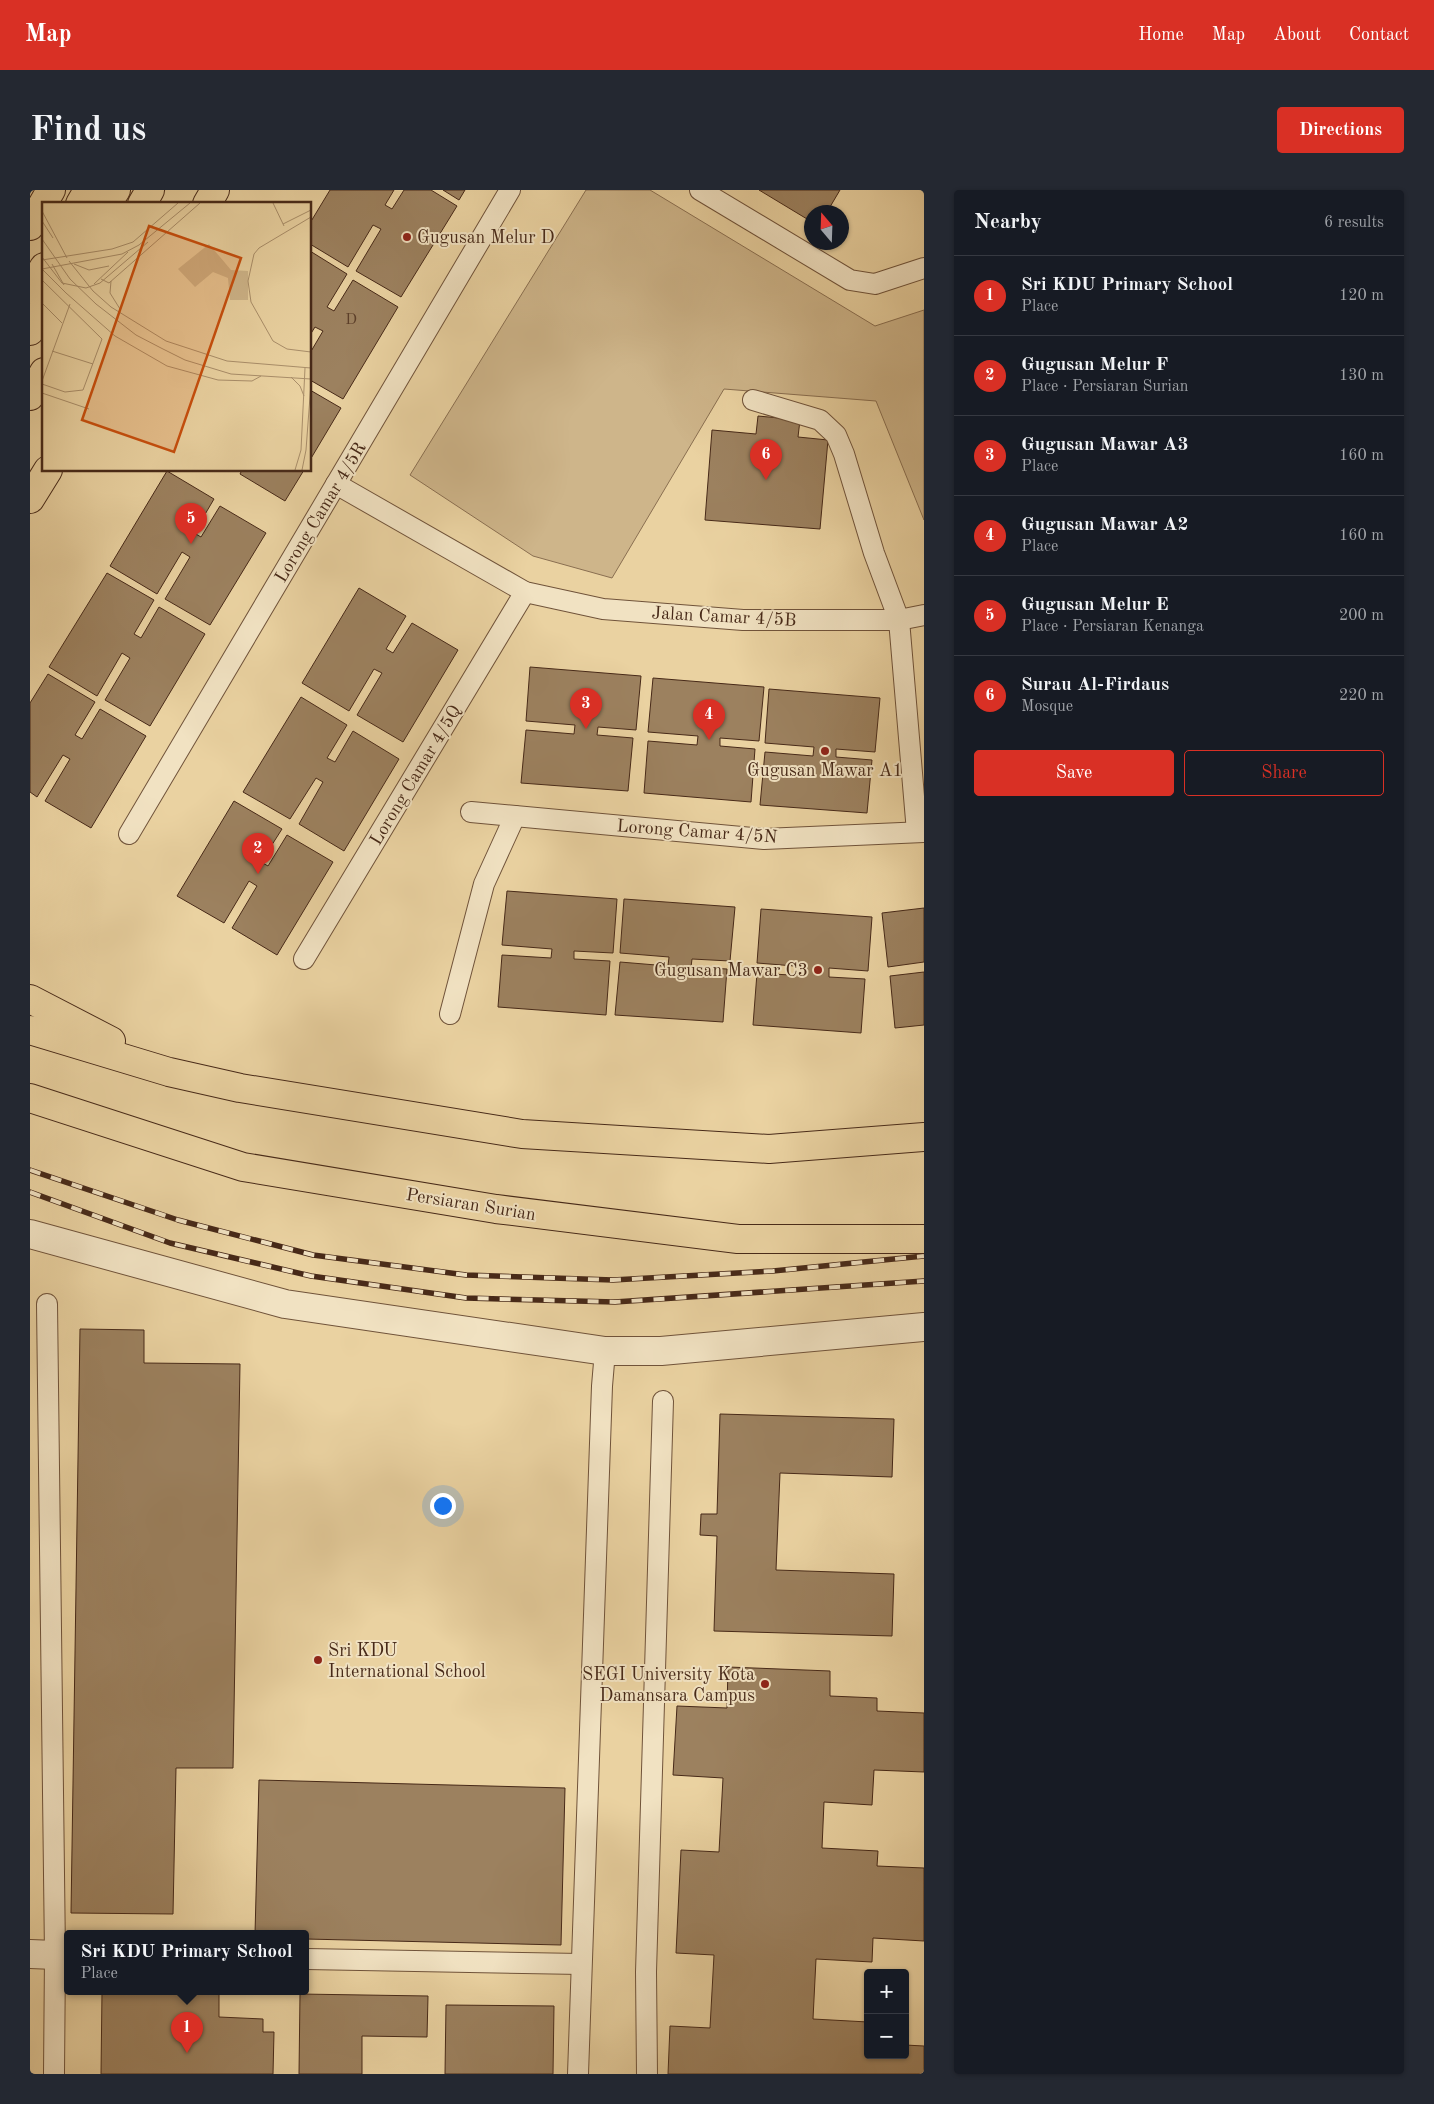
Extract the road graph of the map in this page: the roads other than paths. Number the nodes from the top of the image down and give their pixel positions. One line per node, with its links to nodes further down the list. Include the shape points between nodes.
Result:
1 (50, 190): 8 (main road)
2 (88, 190): 9 (main road)
3 (116, 190): 10 (main road)
4 (150, 190): 11 (main road)
5 (215, 190): 12 (main road)
6 (510, 190): 24 (lane, Lorong Camar 4/5R)
7 (700, 190): 15 (lane, via 850,280 875,284)
8 (43, 202)
9 (81, 202)
10 (108, 202)
11 (143, 202)
12 (208, 202)
13 (42, 204): 14 (main road)
14 (30, 226)
15 (924, 268)
16 (42, 270): 17 (main road)
17 (30, 290)
18 (42, 311): 19 (main road)
19 (30, 331)
20 (42, 375): 21 (main road)
21 (30, 396)
22 (753, 400): 28 (lane, via 820,420 836,435)
23 (47, 471): 25 (main road)
24 (336, 484): 26 (lane, Jalan Camar 4/5B); 32 (lane, Lorong Camar 4/5R)
25 (30, 499)
26 (525, 592): 28 (lane, Jalan Camar 4/5B, via 603,609 733,619); 33 (lane, Lorong Camar 4/5Q)
27 (924, 615): 28 (lane, Jalan Camar 4/5B)
28 (899, 620): 31 (lane)
29 (471, 812): 30 (lane, Lorong Camar 4/5N)
30 (515, 816): 31 (lane, Lorong Camar 4/5N, via 764,839); 35 (lane, via 484,884)
31 (921, 832)
32 (129, 834)
33 (304, 959)
34 (30, 999): 37 (main road)
35 (450, 1014)
36 (30, 1030): 37 (main road)
37 (169, 1072): 39 (main road, via 240,1088 522,1134 769,1149)
38 (30, 1098): 41 (main road, Persiaran Surian, via 243,1167 496,1209 738,1239)
39 (924, 1138)
40 (30, 1234): 44 (street, via 285,1304)
41 (924, 1239)
42 (47, 1304): 46 (lane)
43 (924, 1327): 44 (street, via 661,1350)
44 (605, 1351): 48 (lane)
45 (663, 1401): 51 (lane, via 646,1972)
46 (51, 1955): 49 (lane)
47 (309, 1959): 48 (lane)
48 (581, 1964): 50 (lane)
49 (54, 2074)
50 (578, 2074)
51 (647, 2074)

